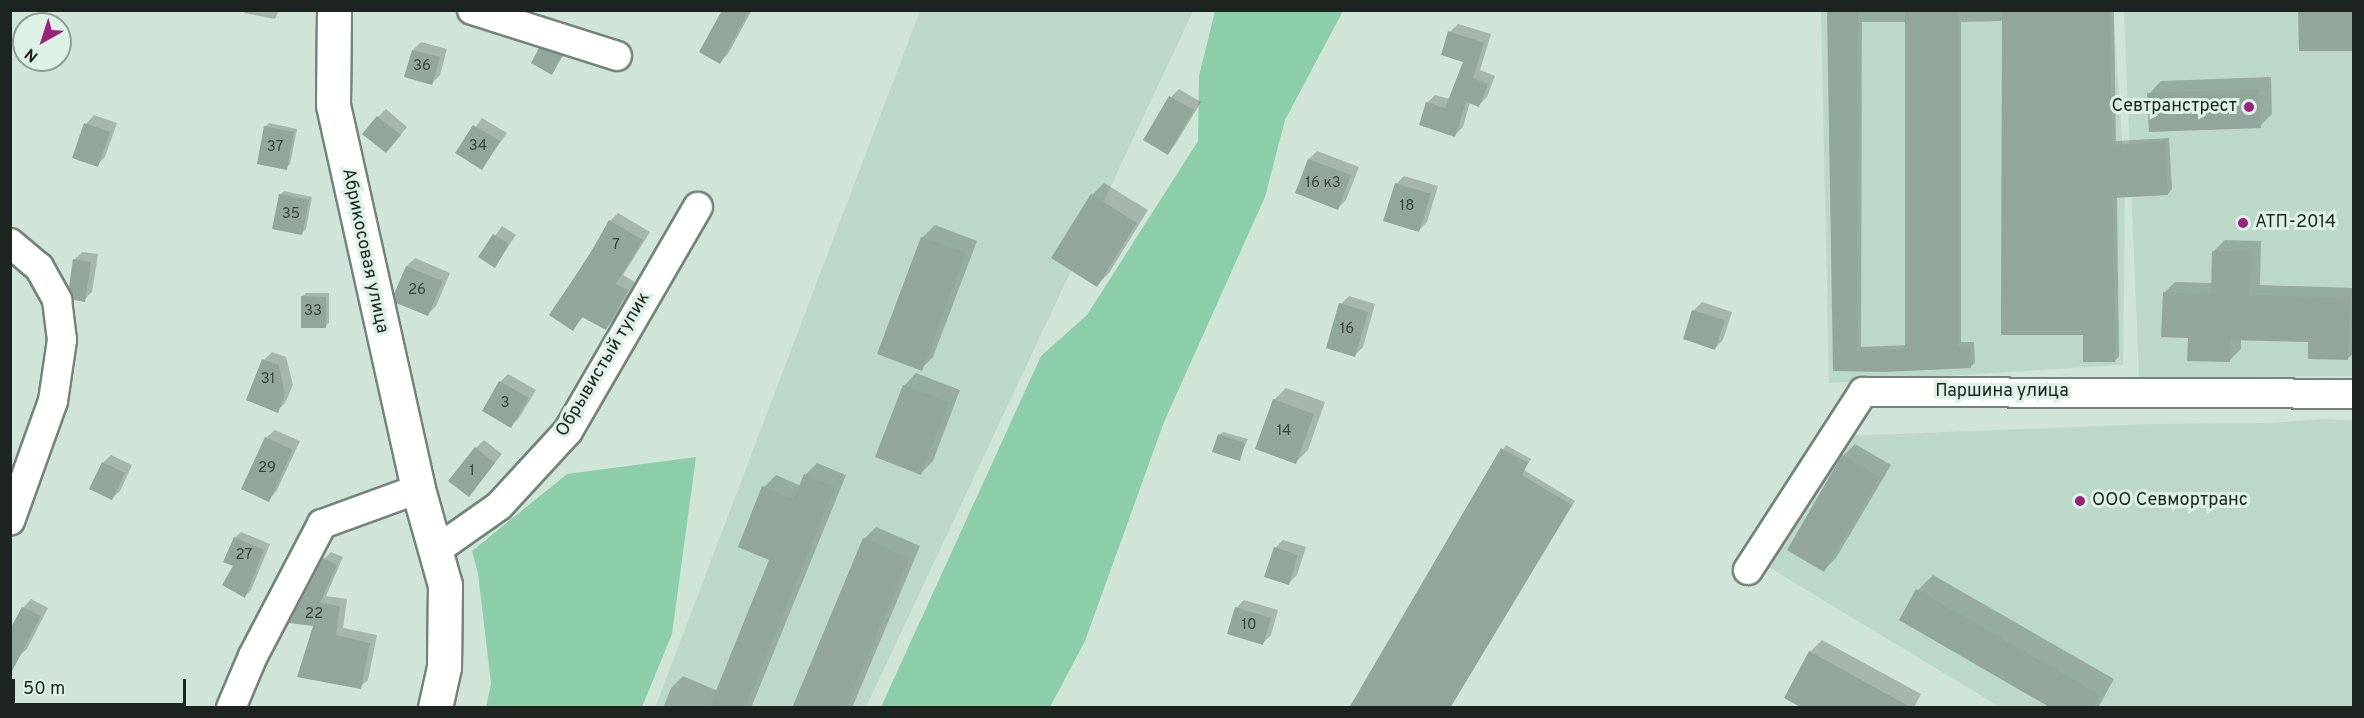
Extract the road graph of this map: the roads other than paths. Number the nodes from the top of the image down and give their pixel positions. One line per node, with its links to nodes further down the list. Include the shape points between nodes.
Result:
1 (334, 10): 7 (main road, Абрикосовая улица, via 333,105)
2 (472, 10): 3 (street)
3 (617, 56)
4 (698, 207): 9 (street, Обрывистый тупик, via 568,431 499,506)
5 (10, 243): 8 (street, via 39,267 57,300 62,340 53,401)
6 (2354, 394): 10 (street, Паршина улица, via 1863,392)
7 (418, 489): 9 (main road, Абрикосовая улица); 11 (street, via 322,524 253,656)
8 (10, 521)
9 (435, 551): 12 (main road, Абрикосовая улица, via 445,585 444,667)
10 (1748, 570)
11 (231, 708)
12 (435, 708)

